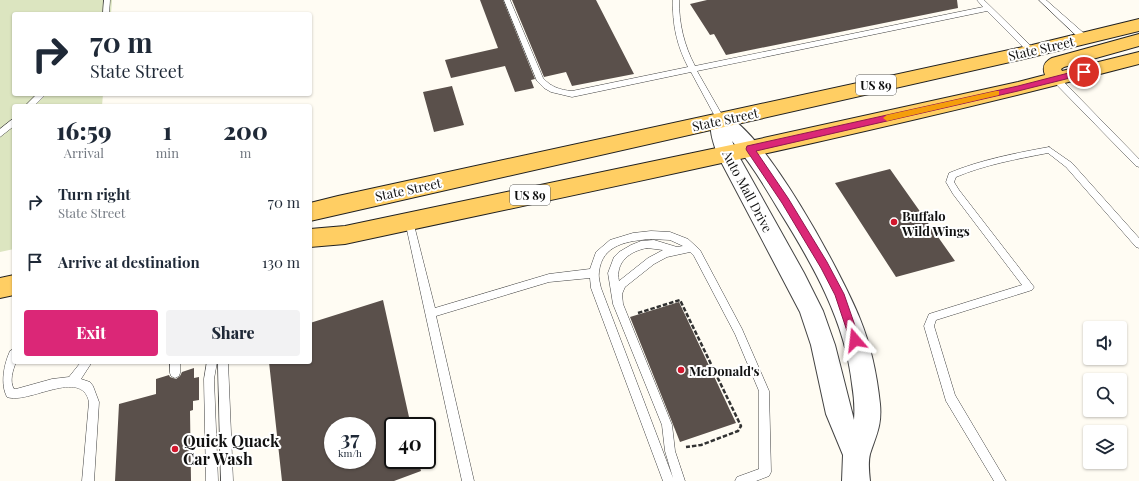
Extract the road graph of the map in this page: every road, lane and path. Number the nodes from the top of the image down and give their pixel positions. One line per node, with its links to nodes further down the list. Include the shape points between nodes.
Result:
1 (107, 0): 7 (lane)
2 (507, 0): 13 (lane, via 540,79 556,91 579,93)
3 (676, 0): 13 (lane, via 680,40)
4 (980, 0): 6 (lane)
5 (1042, 0): 9 (lane)
6 (989, 8): 11 (lane); 13 (lane)
7 (106, 12)
8 (1139, 25): 9 (main road, State Street / US 89)
9 (1084, 38): 11 (main road, State Street / US 89)
10 (1139, 40): 14 (main road, via 1058,62 1052,69)
11 (1032, 51): 17 (main road, State Street / US 89)
12 (1139, 58): 14 (main road, US 89)
13 (693, 69): 17 (lane)
14 (1056, 79): 20 (main road, US 89); 22 (lane)
15 (40, 96): 16 (lane)
16 (31, 104)
17 (721, 120): 20 (street, Auto Mall Drive, via 737,133); 21 (street, Auto Mall Drive, via 721,137); 23 (main road, State Street / US 89)
18 (12, 123): 19 (lane)
19 (0, 134)
20 (750, 149): 21 (main road, US 89); 44 (street, Auto Mall Drive, via 785,200 824,265 851,326 868,402 865,432)
21 (727, 154): 24 (main road, US 89); 44 (street, Auto Mall Drive, via 811,311 823,345 839,414)
22 (1139, 164)
23 (312, 212)
24 (409, 221): 25 (main road, US 89, via 346,235); 33 (lane)
25 (312, 238)
26 (1139, 244): 53 (lane, via 1069,165 1049,150 952,175 950,182 956,192 1029,287 932,317 929,326 950,397)
27 (691, 248): 28 (lane); 29 (lane, via 685,242 670,236 651,235 613,242 599,255); 51 (lane, via 697,253 739,332 764,392 765,472)
28 (677, 251): 32 (lane, via 665,253 651,261 622,284); 32 (lane, via 653,244 637,246 627,251 617,259 613,273)
29 (594, 274): 33 (lane, via 549,278); 49 (lane, via 596,288)
30 (12, 285): 31 (main road)
31 (0, 288)
32 (617, 295): 50 (lane, via 618,304 667,425 670,451)
33 (431, 313): 48 (lane)
34 (632, 315): 43 (path, via 680,300 741,426 738,431 701,445)
35 (12, 358): 41 (lane)
36 (86, 364): 42 (lane)
37 (175, 364): 40 (lane)
38 (212, 364): 46 (lane, via 209,379)
39 (223, 364): 47 (lane)
40 (175, 374)
41 (1, 380): 42 (lane, via 1,388 10,394)
42 (72, 382): 45 (lane, via 86,386 92,393 94,402)
43 (680, 448)
44 (857, 454): 52 (street, Auto Mall Drive)
45 (88, 481)
46 (212, 481)
47 (227, 481)
48 (468, 481)
49 (669, 481)
50 (679, 481)
51 (742, 481)
52 (856, 481)
53 (1000, 481)

